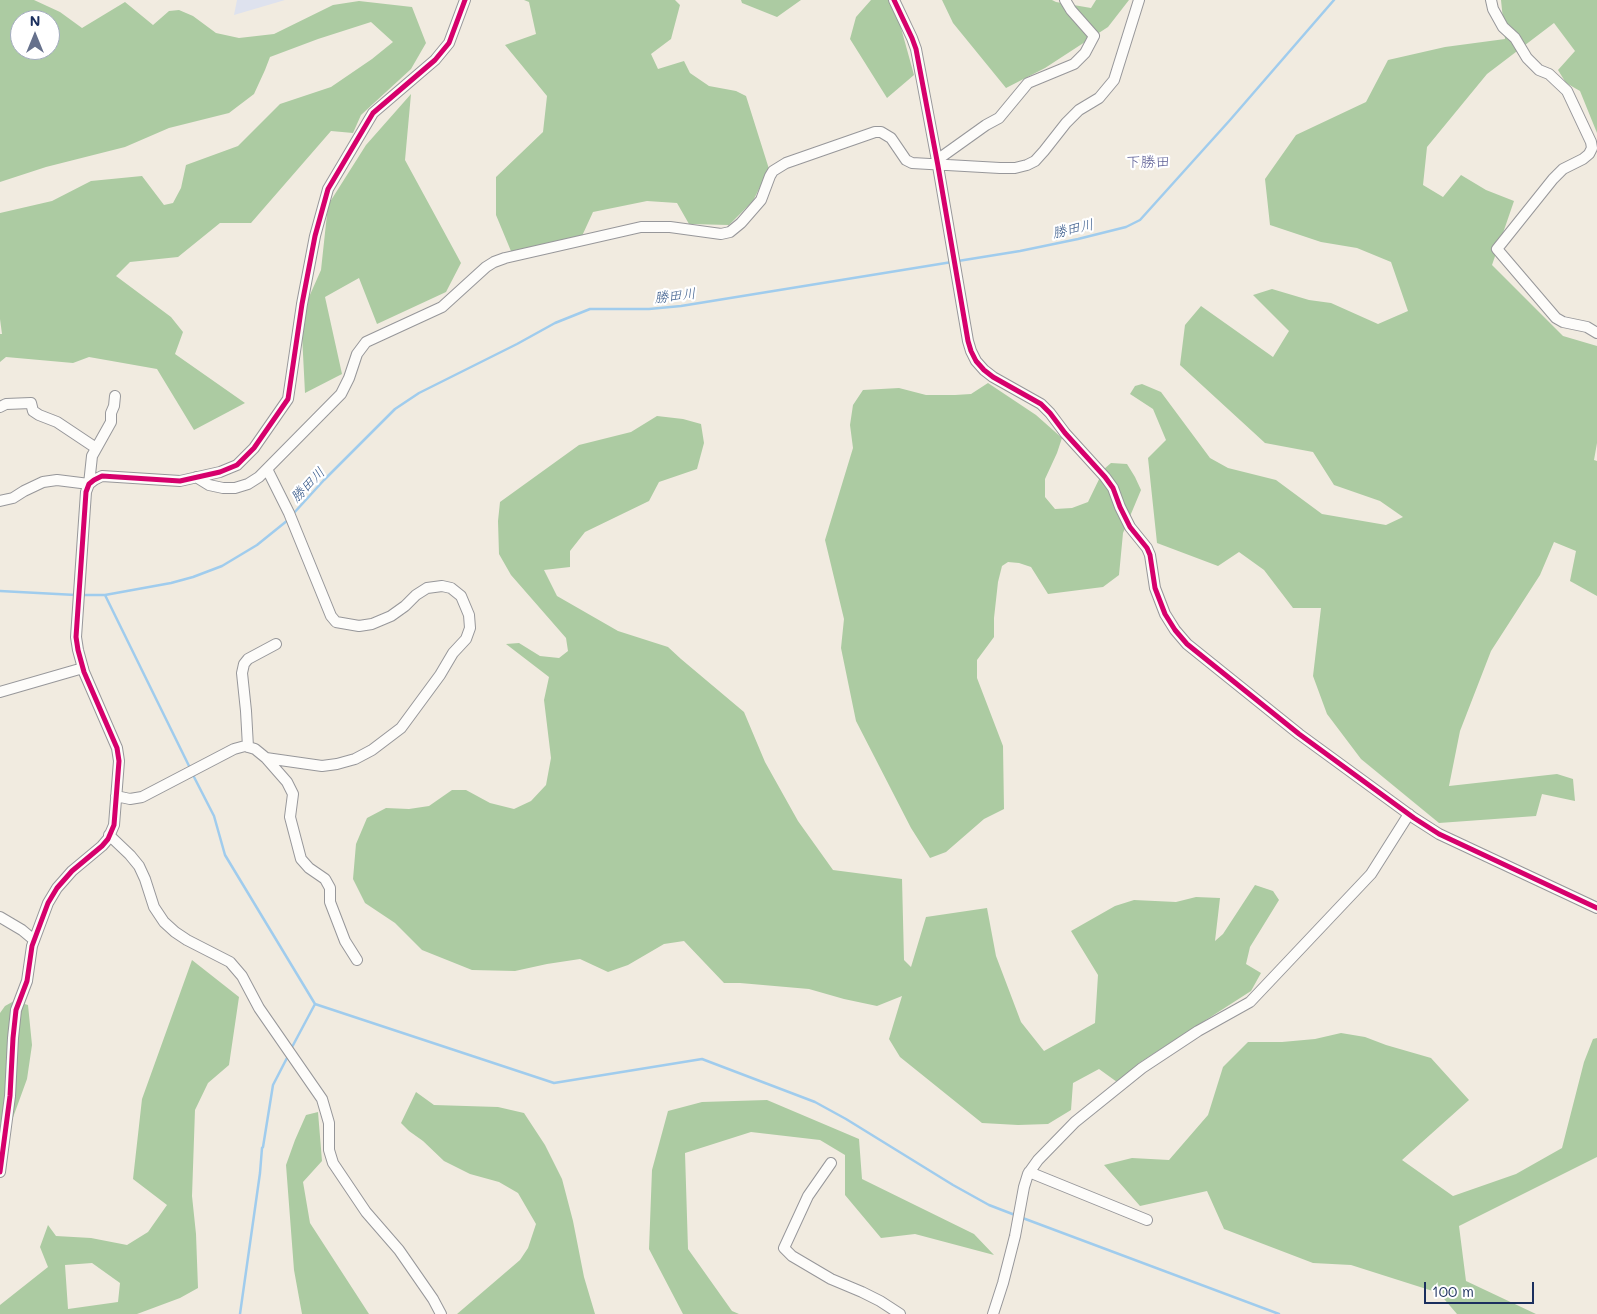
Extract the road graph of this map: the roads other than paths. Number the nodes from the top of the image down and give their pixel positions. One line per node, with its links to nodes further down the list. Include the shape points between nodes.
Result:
1 (465, 0): 12 (street, via 450,43 436,60 373,113 328,189 315,236 288,398 254,448 237,465)
2 (894, 0): 6 (street, via 916,49)
3 (1065, 0): 6 (street, via 1094,36 1085,53 1074,64 1028,83 999,118)
4 (1139, 0): 6 (street, via 1114,80 1099,98 1066,123 1035,161 1015,168)
5 (1490, 0): 7 (street, via 1503,27 1515,38 1527,58 1567,91 1592,148 1582,159 1562,169 1497,250 1556,318)
6 (938, 163): 11 (street, via 912,163 906,160 891,138 875,132 778,167 770,176 761,200 730,232 721,234 670,226 641,227 494,262 442,308 366,342 357,354 341,394); 21 (street, via 968,340 976,361 994,377 1041,404 1105,477 1130,527 1147,548 1155,588 1165,614 1187,644 1299,734)
7 (1597, 333)
8 (115, 396): 10 (street, via 112,422)
9 (0, 407): 10 (street, via 32,403 33,411 57,422)
10 (96, 448): 13 (street)
11 (267, 469): 12 (street, via 248,484 235,488 209,485); 19 (street, via 336,622 359,626 372,624 391,616 428,588 442,586 461,596 469,615 470,628 466,639 401,728 372,750 322,766)
12 (196, 477): 13 (street, via 180,481 102,476)
13 (89, 484): 14 (street, via 57,480 43,482 14,498); 16 (street, via 76,637)
14 (0, 501)
15 (276, 644): 18 (street, via 244,664)
16 (83, 668): 17 (street); 20 (street, via 117,748 120,762)
17 (0, 692)
18 (248, 747): 19 (street); 20 (street, via 234,749 142,797)
19 (266, 758): 26 (street, via 293,794 290,817 301,859 330,888 330,902 345,941)
20 (116, 796): 22 (street, via 114,825)
21 (1409, 814): 23 (street, via 1439,834); 29 (street, via 1371,874 1250,1002 1142,1068 1075,1122)
22 (109, 835): 25 (street, via 102,846 57,888); 31 (street, via 139,866 154,907 164,922 187,940 230,962 242,976 259,1008 322,1099 329,1123 329,1150 333,1163 366,1212 408,1263)
23 (1597, 908)
24 (0, 917): 25 (street)
25 (34, 940): 28 (street, via 27,981 16,1010)
26 (358, 960)
27 (831, 1163): 32 (street, via 808,1196 784,1248 831,1279 871,1296)
28 (0, 1172)
29 (1029, 1172): 30 (street); 33 (street)
30 (1147, 1220)
31 (441, 1314)
32 (900, 1314)
33 (993, 1314)

